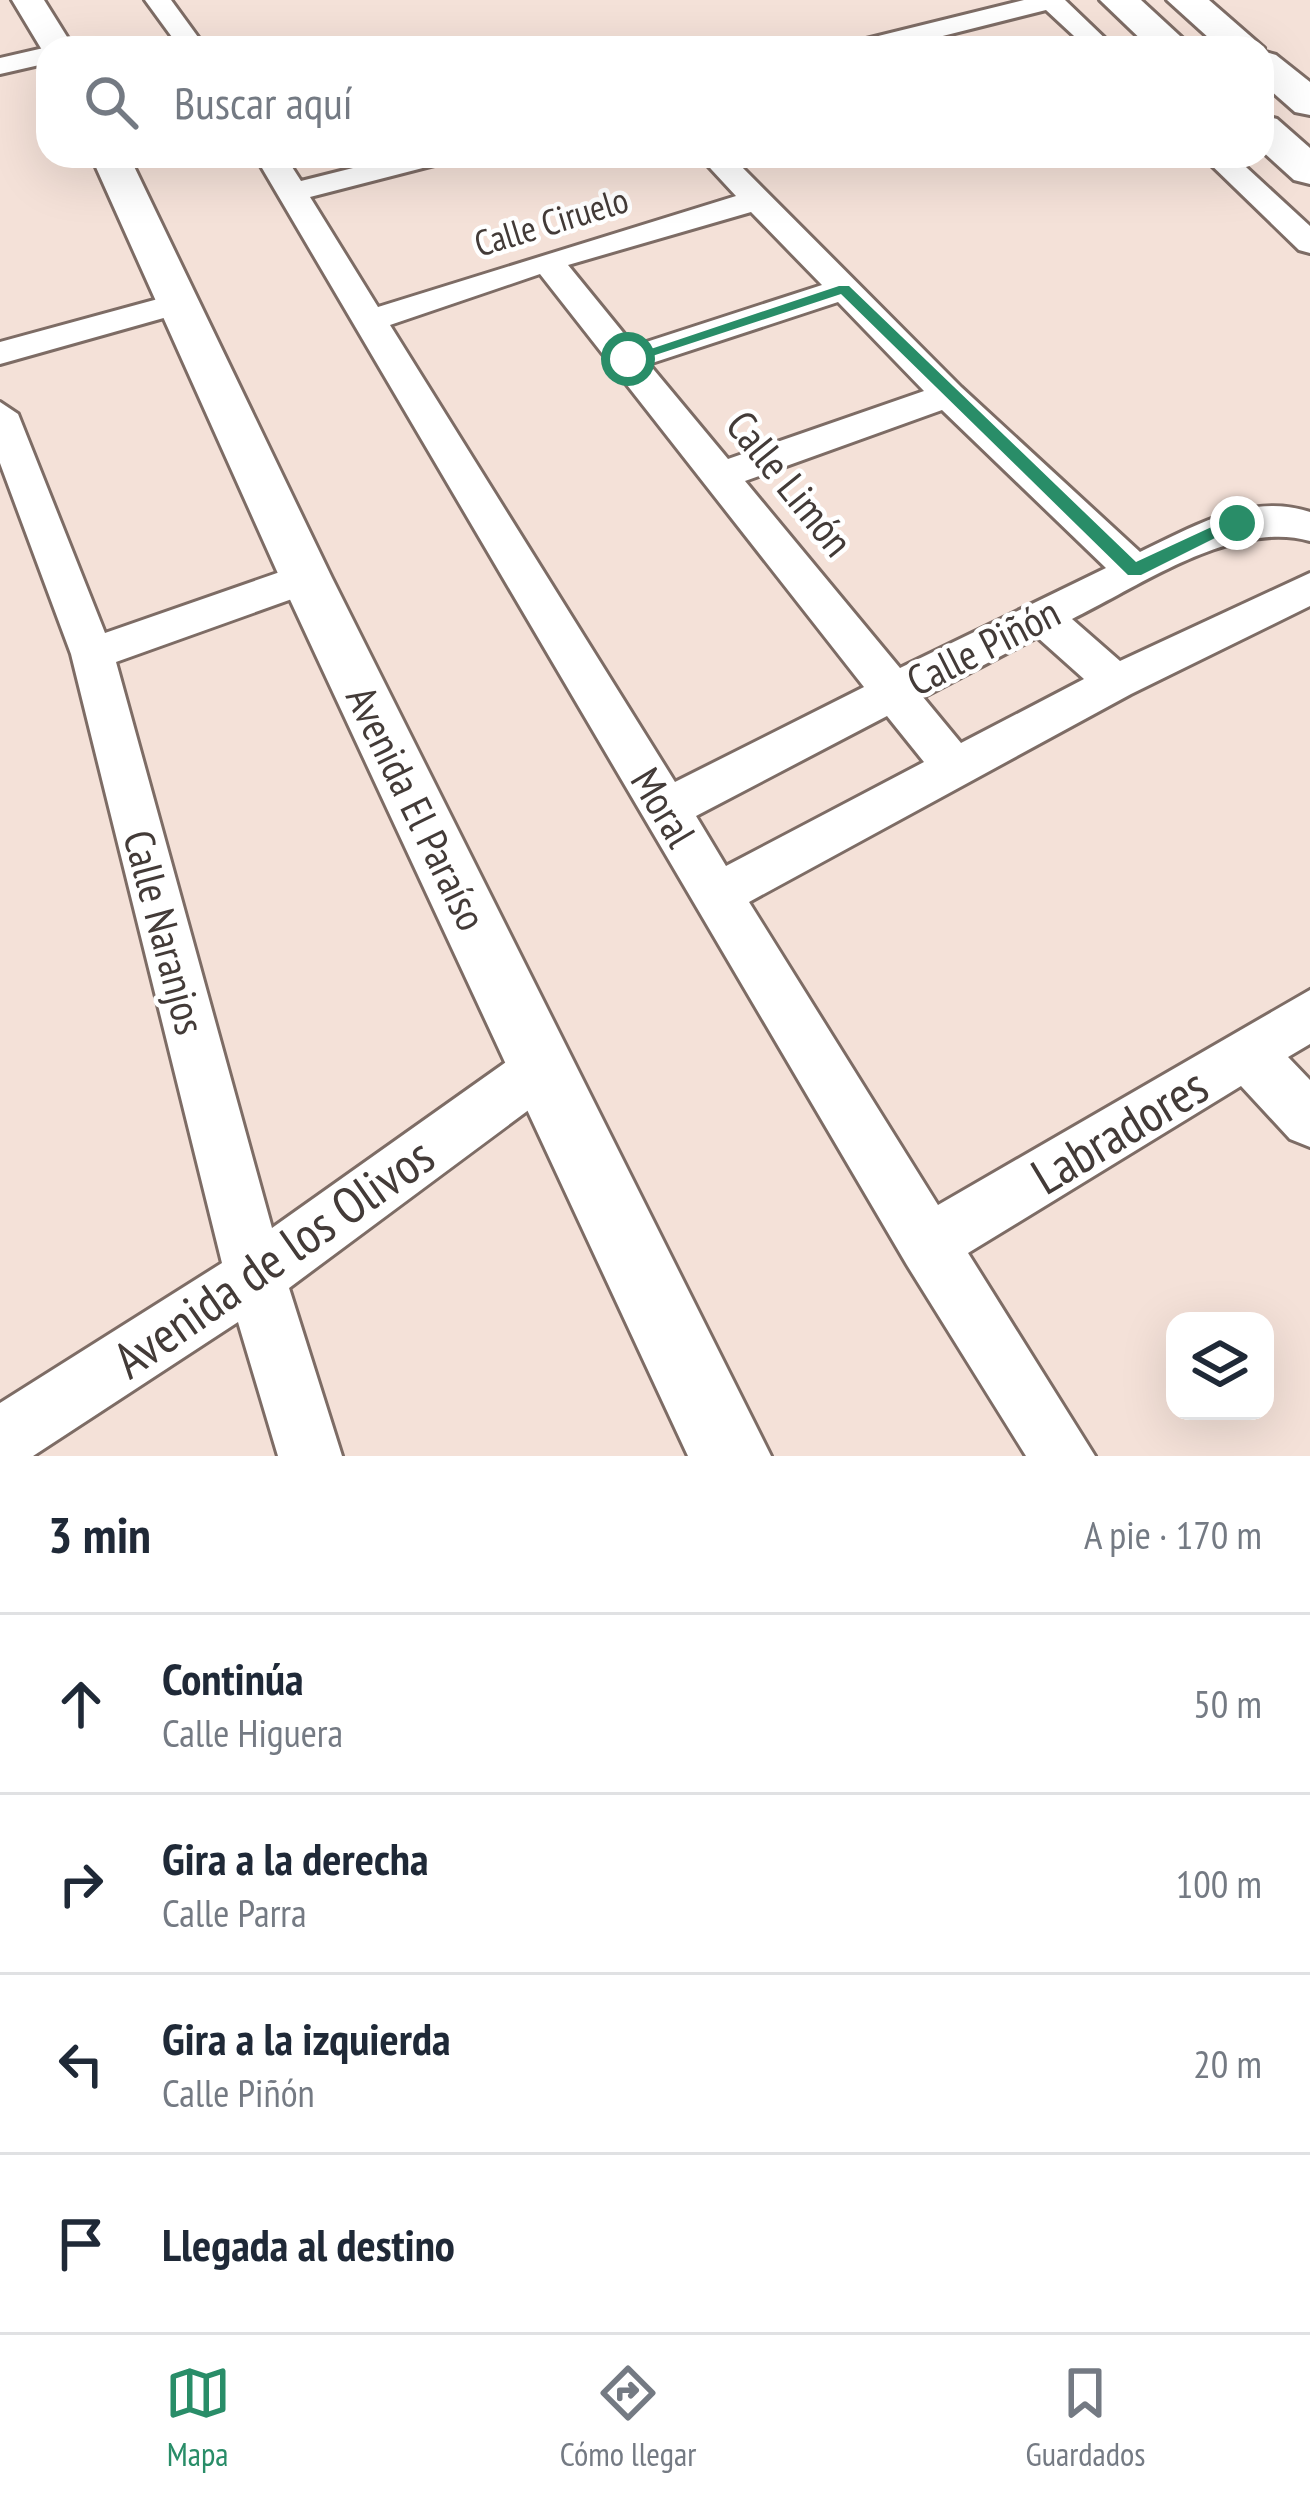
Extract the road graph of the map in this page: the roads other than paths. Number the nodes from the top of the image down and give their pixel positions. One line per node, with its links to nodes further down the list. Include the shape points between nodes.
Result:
1 (28, 0): 6 (street)
2 (158, 0): 7 (street)
3 (1119, 0): 10 (highway)
4 (1186, 0): 11 (highway)
5 (1051, 1): 8 (street); 9 (street)
6 (50, 36)
7 (184, 36)
8 (911, 36)
9 (1089, 36)
10 (1159, 36)
11 (1230, 36)
12 (36, 58): 13 (street)
13 (0, 66)
14 (1274, 73): 15 (highway)
15 (1310, 103)
16 (1274, 138): 21 (highway)
17 (116, 168): 27 (street, Avenida El Paraíso)
18 (333, 168): 22 (street)
19 (725, 168): 23 (street)
20 (1230, 168): 24 (street)
21 (1310, 170)
22 (282, 174): 28 (street, Moral)
23 (754, 201): 25 (street, Calle Ciruelo); 26 (street)
24 (1310, 243)
25 (547, 261): 28 (street, Calle Ciruelo); 30 (street, Calle Limón)
26 (844, 289): 30 (street); 31 (street)
27 (180, 303): 29 (street); 36 (street, Avenida El Paraíso)
28 (372, 320): 43 (street, Moral)
29 (0, 353)
30 (628, 359): 33 (street, Calle Limón)
31 (948, 395): 33 (street); 35 (street)
32 (0, 414): 39 (street, Calle Naranjos)
33 (722, 475): 41 (street, Calle Limón)
34 (1310, 527): 35 (street, Calle Piñón, via 1292,520 1237,523)
35 (1134, 570): 38 (street, Calle Piñón)
36 (307, 578): 39 (street); 47 (street, Avenida El Paraíso)
37 (1310, 588): 40 (street)
38 (1041, 616): 40 (street); 41 (street, Calle Piñón)
39 (92, 654): 50 (street, Calle Naranjos)
40 (1116, 682): 42 (street)
41 (897, 690): 42 (street, Calle Limón); 43 (street, Calle Piñón)
42 (955, 768): 44 (street)
43 (666, 809): 44 (street, Moral)
44 (717, 895): 49 (street, Moral)
45 (1310, 1016): 46 (street, Labradores)
46 (1247, 1053): 48 (street); 49 (street, Labradores)
47 (542, 1068): 50 (street, Avenida de los Olivos); 53 (street, Avenida El Paraíso)
48 (1310, 1120)
49 (928, 1244): 54 (street, Moral)
50 (256, 1276): 51 (street, Avenida de los Olivos); 52 (street, Calle Naranjos)
51 (0, 1440)
52 (310, 1456)
53 (730, 1456)
54 (1063, 1456)

